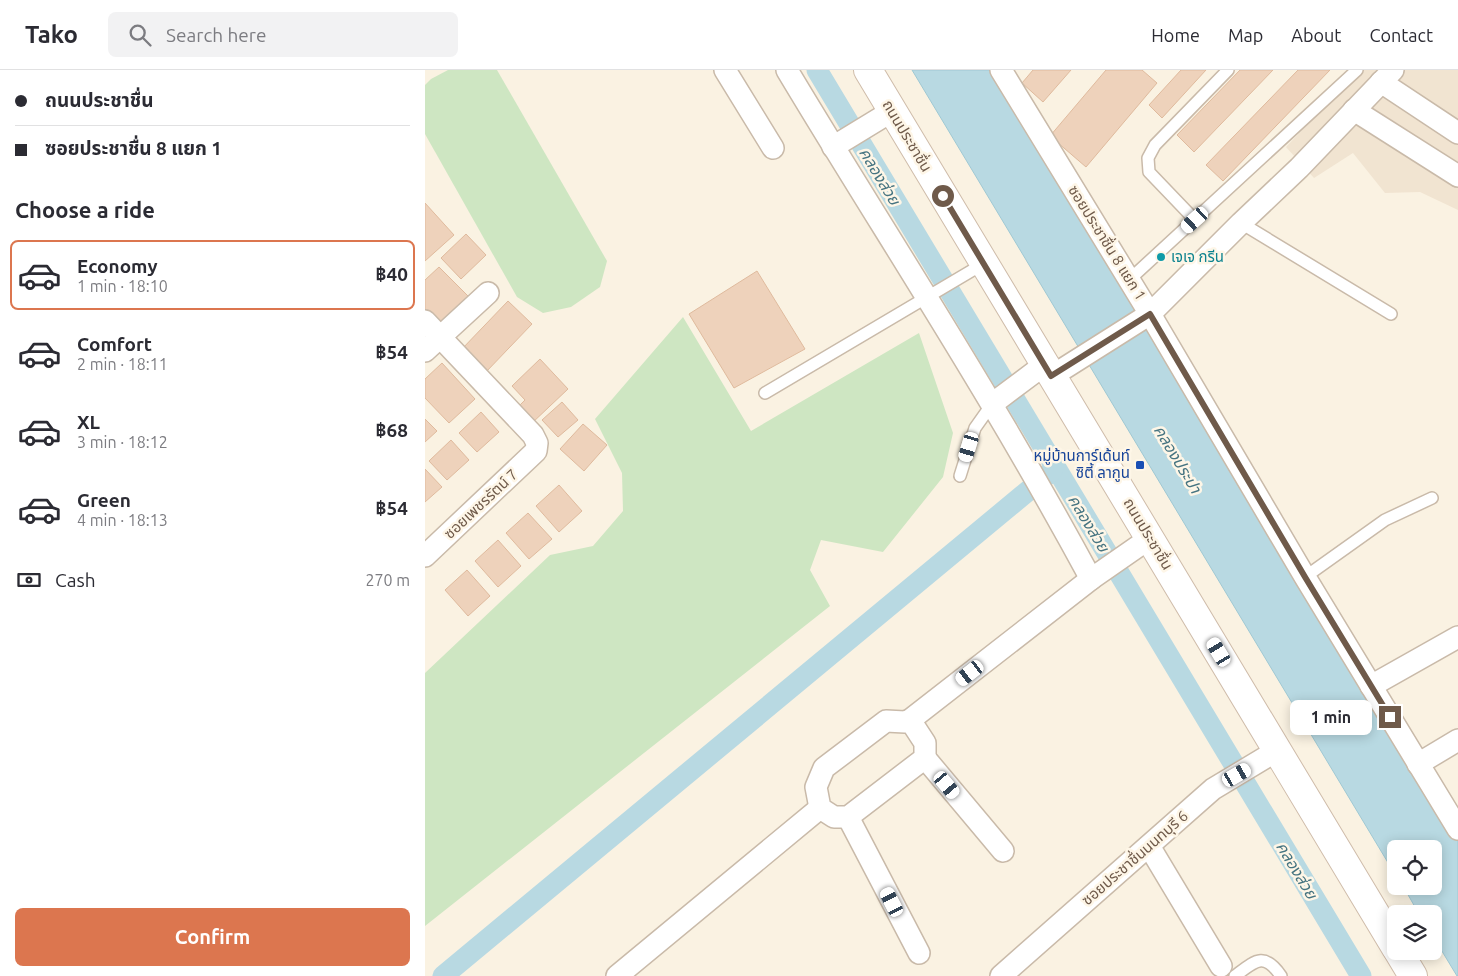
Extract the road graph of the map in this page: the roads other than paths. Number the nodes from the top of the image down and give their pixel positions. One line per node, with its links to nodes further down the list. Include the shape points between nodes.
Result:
1 (725, 70): 12 (street)
2 (787, 70): 11 (street)
3 (868, 70): 9 (main road, ถนนประชาชื่น)
4 (1228, 70): 14 (lane, via 1155,145 1148,158 1149,172)
5 (1357, 70): 14 (lane)
6 (1006, 72): 17 (street, ซอยประชาชื่น 8 แยก 1)
7 (1387, 76): 8 (street); 10 (street)
8 (1354, 110): 13 (street); 15 (street)
9 (892, 111): 11 (street); 16 (main road, ถนนประชาชื่น)
10 (1458, 134)
11 (838, 144): 19 (street)
12 (773, 148)
13 (1458, 176)
14 (1195, 220): 17 (lane)
15 (1241, 223): 20 (lane); 21 (street)
16 (973, 270): 19 (lane); 24 (main road, ถนนประชาชื่น)
17 (1129, 280): 21 (street, ซอยประชาชื่น 8 แยก 1)
18 (488, 293): 23 (street)
19 (931, 295): 25 (lane); 26 (street)
20 (1391, 314)
21 (1149, 315): 24 (street, via 1077,360); 32 (street, ซอยประชาชื่น 8 แยก 1)
22 (425, 321): 23 (street)
23 (432, 344): 30 (street, ซอยเพชรรัตน์ 7, via 533,435 537,443 536,451)
24 (1048, 370): 26 (street, via 1020,383); 29 (main road, ถนนประชาชื่น)
25 (765, 393)
26 (995, 401): 27 (lane, via 975,428); 31 (street, via 1042,490)
27 (960, 476)
28 (1432, 498): 32 (lane, via 1385,520)
29 (1150, 538): 31 (street); 37 (main road, ถนนประชาชื่น)
30 (425, 556)
31 (1096, 575): 35 (street)
32 (1305, 577): 34 (street, ซอยประชาชื่น 8 แยก 1)
33 (1458, 638): 34 (street)
34 (1371, 686): 39 (street, ซอยประชาชื่น 8 แยก 1)
35 (910, 720): 38 (street, via 925,743); 40 (street, via 885,721 824,768 816,787)
36 (1458, 740): 39 (street)
37 (1277, 750): 43 (street, ซอยประชาชื่นนนทบุรี 6, via 1213,789); 45 (main road, ถนนประชาชื่น)
38 (925, 758): 41 (street); 44 (street)
39 (1418, 764): 42 (street, ซอยประชาชื่น 8 แยก 1)
40 (820, 808): 41 (street, via 834,817); 49 (street)
41 (848, 817): 46 (street)
42 (1458, 829)
43 (1149, 846): 48 (street); 50 (street, ซอยประชาชื่นนนทบุรี 6)
44 (1003, 851)
45 (1387, 933)
46 (919, 953)
47 (1403, 960): 52 (main road)
48 (1228, 971): 51 (lane, via 1263,960)
49 (623, 974)
50 (1001, 976)
51 (1281, 976)
52 (1413, 976)

